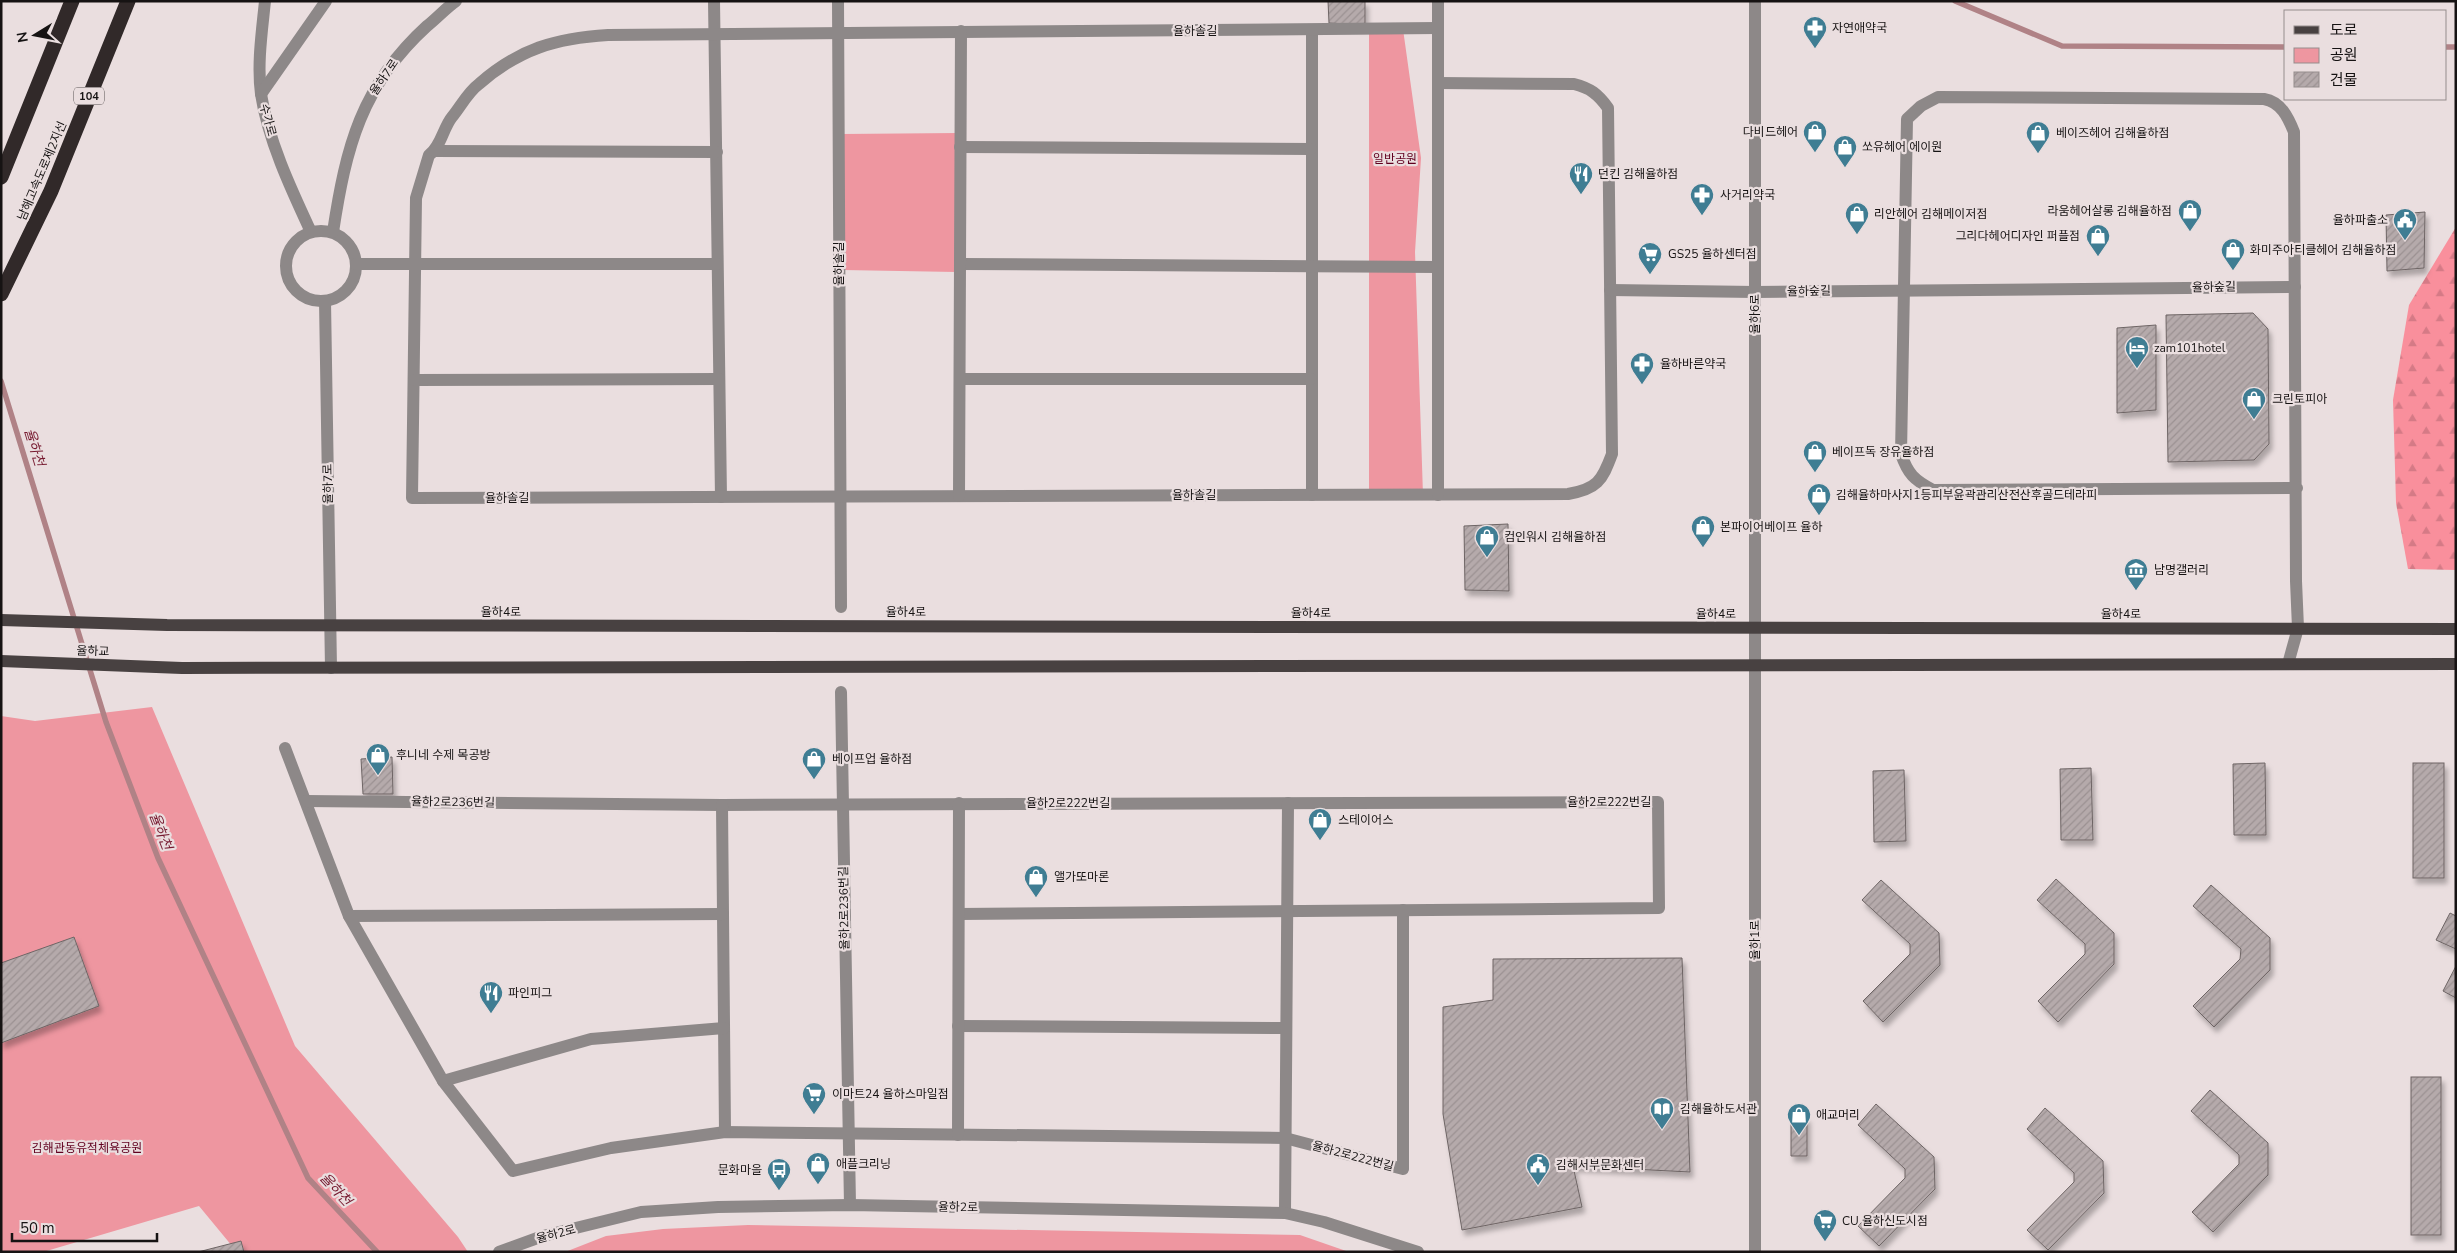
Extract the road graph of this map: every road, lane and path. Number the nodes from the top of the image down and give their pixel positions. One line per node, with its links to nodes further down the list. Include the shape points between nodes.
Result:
1 (72, 1): 21 (highway)
2 (128, 1): 34 (highway, 남해고속도로제2지선 / 104, via 51,191)
3 (266, 1): 16 (street, 수가로, via 261,47)
4 (326, 1): 16 (street)
5 (456, 1): 23 (street, 율하7로, via 402,50 378,81 364,108 342,171)
6 (714, 1): 14 (street)
7 (838, 1): 13 (street)
8 (1438, 1): 10 (street)
9 (1755, 1): 33 (street, 율하6로)
10 (1438, 28): 11 (street, 율하솔길); 15 (street)
11 (1312, 30): 12 (street, 율하솔길); 18 (street)
12 (961, 31): 13 (street, 율하솔길); 17 (street)
13 (838, 32): 14 (street, 율하솔길); 45 (street, 율하솔길)
14 (714, 34): 19 (street, 율하솔길, via 573,37 539,46 507,63 477,85 446,124); 20 (street)
15 (1438, 83): 29 (street); 31 (street, 율하솔길, via 1574,84 1587,87 1598,95 1608,108)
16 (262, 94): 22 (street, 수가로, via 281,165)
17 (960, 147): 18 (street); 27 (street)
18 (1311, 149): 28 (street)
19 (435, 151): 20 (street); 25 (street, 율하솔길, via 429,155 416,198)
20 (717, 152): 26 (street)
21 (1, 177)
22 (311, 232): 23 (street); 35 (street, via 292,245 286,261 287,278 302,296 313,301)
23 (333, 232): 24 (street, via 351,247)
24 (356, 264): 25 (street); 35 (street, via 353,281 346,291)
25 (415, 264): 26 (street); 39 (street, 율하솔길)
26 (718, 264): 36 (street)
27 (960, 264): 28 (street); 37 (street)
28 (1311, 266): 29 (street); 38 (street)
29 (1438, 267): 42 (street)
30 (2295, 287): 32 (street, 율하숲길); 32 (street, via 2294,132 2288,117 2271,100 1938,97 1907,119); 40 (street)
31 (1610, 290): 33 (street, 율하숲길); 42 (street, 율하솔길, via 1612,454 1602,479 1593,487 1568,494)
32 (1904, 290): 33 (street, 율하숲길); 40 (street, via 1901,454 1907,470 1932,490)
33 (1755, 292): 49 (street, 율하6로)
34 (1, 294)
35 (325, 301): 48 (street, 율하7로)
36 (719, 379): 39 (street); 44 (street)
37 (960, 379): 38 (street); 43 (street)
38 (1311, 379): 41 (street)
39 (414, 380): 44 (street, 율하솔길, via 412,498)
40 (2297, 488): 50 (street)
41 (1312, 495): 42 (street, 율하솔길); 43 (street, 율하솔길)
42 (1438, 495)
43 (959, 496): 45 (street, 율하솔길)
44 (721, 497): 45 (street, 율하솔길)
45 (840, 497): 46 (street)
46 (841, 607)
47 (1, 620): 48 (main road, 율하4로)
48 (331, 625): 49 (main road, 율하4로); 56 (street, 율하7로)
49 (1755, 628): 50 (main road, 율하4로); 55 (street, 율하1로)
50 (2298, 628): 51 (main road, 율하4로); 53 (street)
51 (2456, 629)
52 (2, 661): 56 (main road, 율하교, via 182,668)
53 (2288, 664): 54 (main road); 55 (main road)
54 (2456, 664)
55 (1755, 665): 56 (main road); 81 (street, 율하1로)
56 (331, 668)
57 (841, 692): 60 (street)
58 (284, 748): 59 (street)
59 (306, 801): 63 (street, 율하2로236번길); 68 (street)
60 (842, 803): 61 (street, 율하2로222번길); 63 (street, 율하2로236번길); 74 (street, 율하2로236번길)
61 (959, 803): 62 (street, 율하2로222번길); 67 (street)
62 (1288, 803): 64 (street, 율하2로222번길, via 1658,802 1659,908); 65 (street)
63 (722, 805): 66 (street)
64 (1403, 910): 65 (street, 율하2로222번길); 76 (street, 율하2로222번길, via 1403,1169)
65 (1287, 911): 67 (street, 율하2로222번길); 71 (street)
66 (723, 914): 68 (street); 70 (street)
67 (958, 914): 69 (street)
68 (349, 916): 72 (street)
69 (958, 1026): 71 (street); 75 (street)
70 (724, 1028): 72 (street, via 591,1039); 73 (street)
71 (1286, 1028): 76 (street)
72 (443, 1081): 73 (street, via 514,1171 610,1148)
73 (725, 1132): 74 (street)
74 (848, 1132): 75 (street, 율하2로222번길); 77 (street, 율하2로236번길)
75 (958, 1135): 76 (street, 율하2로222번길)
76 (1285, 1138): 78 (street)
77 (850, 1205): 78 (street, 율하2로); 79 (street, 율하2로, via 641,1212 543,1236)
78 (1285, 1213): 80 (street, 율하2로)
79 (499, 1252)
80 (1418, 1252)
81 (1755, 1252)

